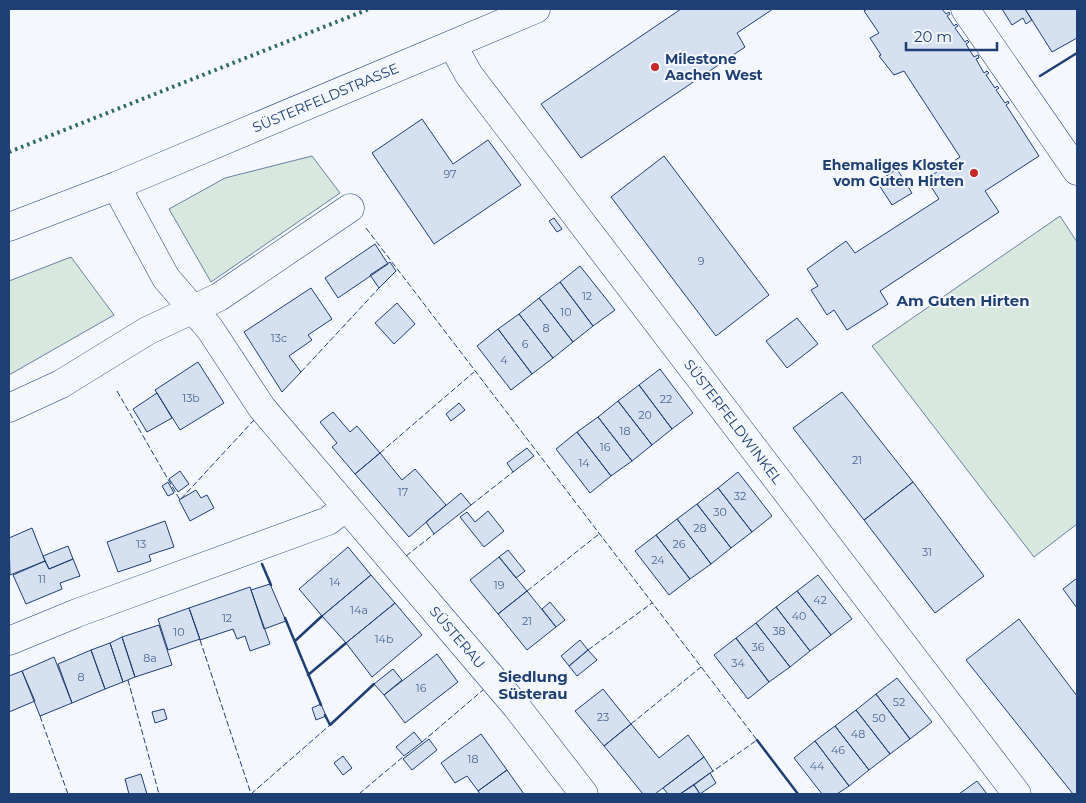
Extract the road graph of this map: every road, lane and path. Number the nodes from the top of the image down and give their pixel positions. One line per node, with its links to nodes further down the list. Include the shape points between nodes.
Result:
1 (536, 9): 3 (street, SÜSTERFELDSTRASSE)
2 (965, 9): 4 (street)
3 (453, 46): 5 (street, SÜSTERFELDSTRASSE); 13 (street, SÜSTERFELDWINKEL, via 481,91)
4 (1077, 171)
5 (116, 186): 7 (street, SÜSTERFELDSTRASSE); 8 (street, via 166,278)
6 (350, 208): 8 (street, via 219,297)
7 (9, 226)
8 (193, 310): 9 (street, via 147,331 61,384); 10 (street, SÜSTERAU, via 210,329 262,408)
9 (9, 408)
10 (346, 507): 11 (street, via 328,521); 12 (street, SÜSTERAU, via 510,698)
11 (9, 641)
12 (584, 794)
13 (1017, 794)

